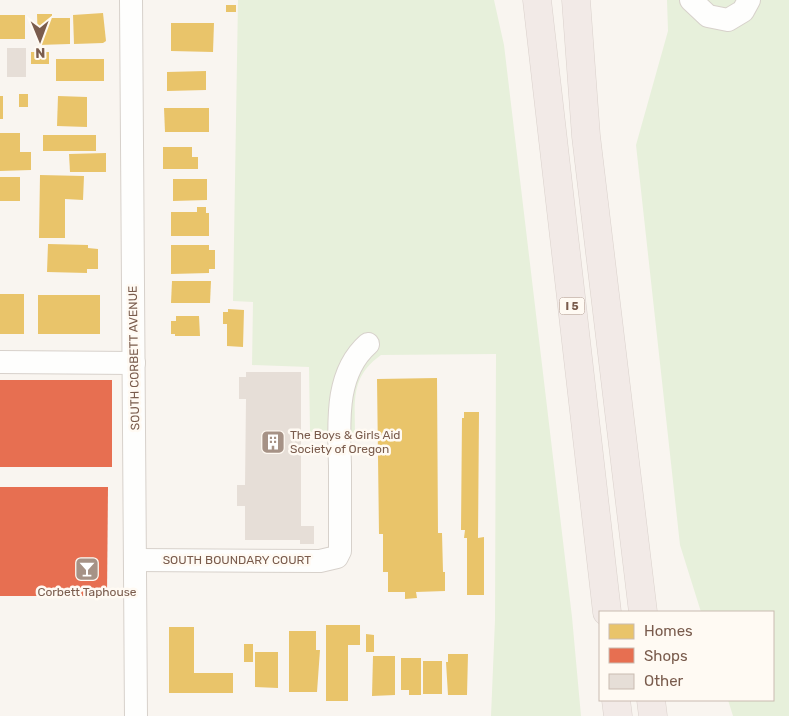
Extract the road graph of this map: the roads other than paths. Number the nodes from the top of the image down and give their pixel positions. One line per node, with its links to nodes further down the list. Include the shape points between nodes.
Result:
1 (131, 0): 8 (street, SOUTH CORBETT AVENUE)
2 (537, 0): 10 (highway, I 5)
3 (576, 0): 11 (highway, via 586,136)
4 (691, 0): 5 (street, via 708,16 728,20 744,11)
5 (749, 0)
6 (368, 344): 9 (street, SOUTH BOUNDARY COURT, via 349,369 340,404 340,550 337,557 320,561)
7 (0, 362): 8 (street)
8 (134, 363): 9 (street, SOUTH CORBETT AVENUE)
9 (136, 560): 14 (street, SOUTH CORBETT AVENUE)
10 (607, 611)
11 (643, 611)
12 (616, 701): 15 (highway)
13 (651, 701): 16 (highway)
14 (136, 716)
15 (618, 716)
16 (653, 716)

